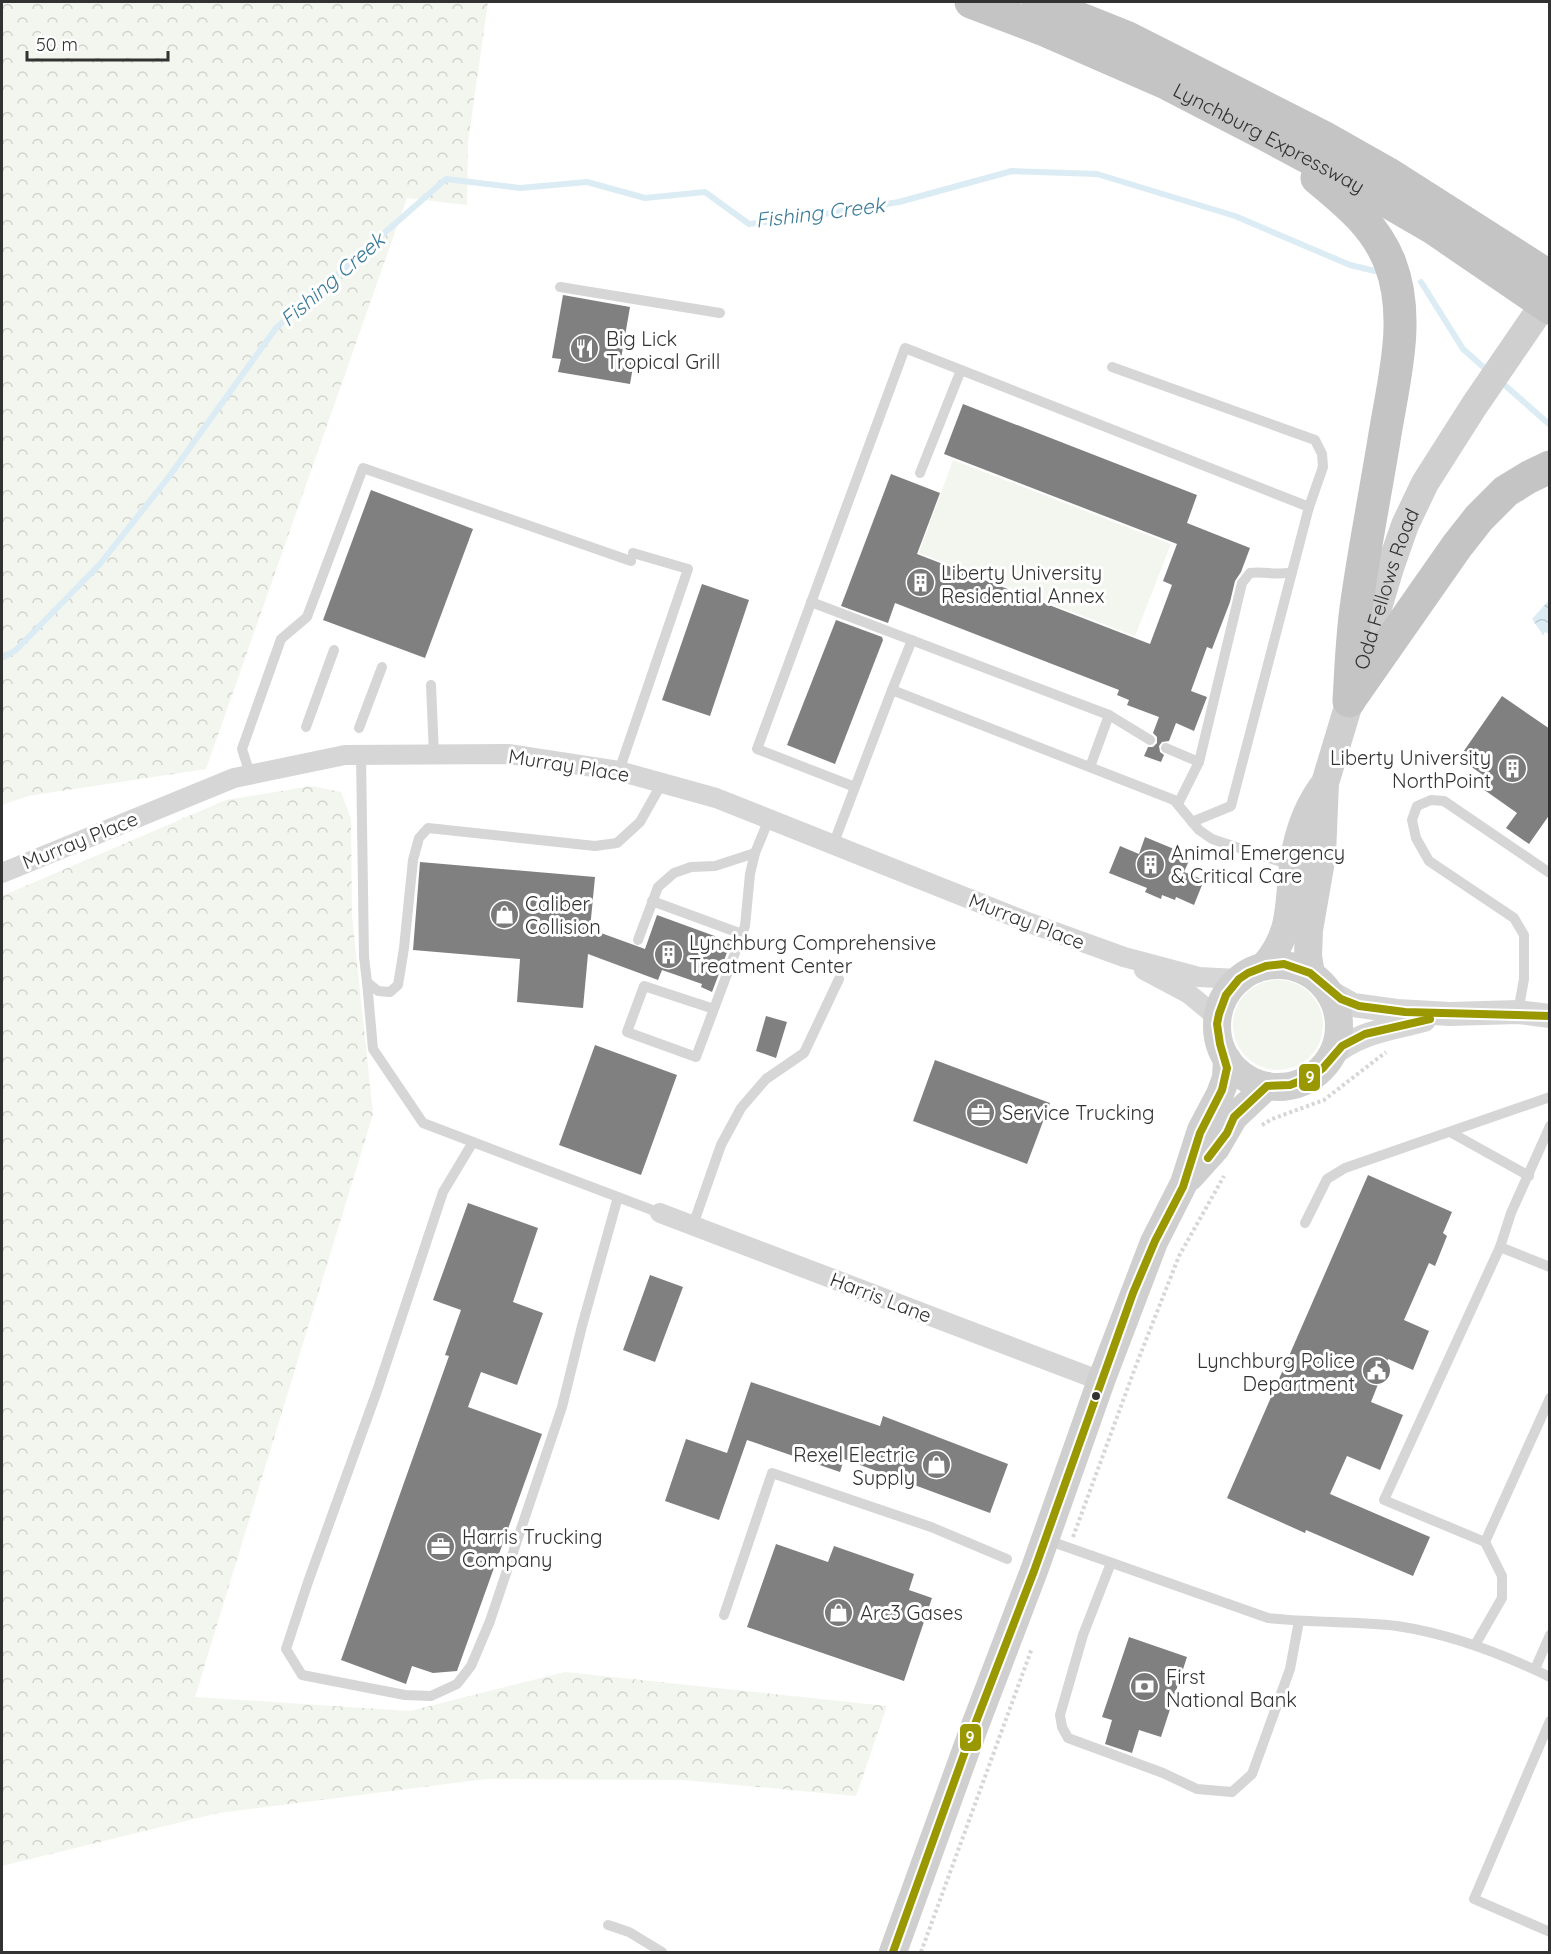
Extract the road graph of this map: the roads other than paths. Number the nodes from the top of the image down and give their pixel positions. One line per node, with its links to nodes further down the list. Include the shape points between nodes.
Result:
1 (971, 2): 3 (highway, Lynchburg Expressway, via 1168,84)
2 (1038, 2): 4 (highway, Lynchburg Expressway, via 1126,37 1327,139)
3 (1259, 131): 7 (highway, Lynchburg Expressway, via 1433,228); 21 (highway, via 1364,220 1390,263 1397,287 1397,365 1356,602)
4 (1550, 277)
5 (560, 287): 8 (lane)
6 (1550, 295): 21 (main road, Odd Fellows Road, via 1425,483 1405,525)
7 (1550, 308)
8 (720, 313)
9 (1112, 367): 13 (lane, via 1315,440 1323,467)
10 (961, 370): 12 (lane); 13 (lane); 15 (lane, via 905,348)
11 (1550, 467): 21 (highway, via 1506,491 1479,518)
12 (920, 473)
13 (1309, 507): 14 (lane)
14 (1292, 572): 29 (lane, via 1250,573 1242,583); 38 (lane, via 1231,806)
15 (811, 602): 16 (lane); 35 (lane, via 757,749)
16 (912, 640): 20 (lane); 22 (lane)
17 (334, 650): 23 (lane)
18 (382, 667): 24 (lane)
19 (431, 686): 27 (lane)
20 (891, 690): 30 (lane); 35 (lane)
21 (1349, 701): 34 (main road, Odd Fellows Road)
22 (1109, 715): 25 (lane); 30 (lane)
23 (306, 727)
24 (359, 728)
25 (1150, 740)
26 (1166, 748): 29 (lane)
27 (434, 754): 28 (street, Murray Place); 31 (street, Murray Place, via 508,754)
28 (361, 755): 32 (street, Murray Place); 51 (lane, via 363,957)
29 (1199, 762): 36 (lane)
30 (1090, 767): 36 (lane)
31 (619, 771): 32 (lane, via 688,569 632,557 363,468 307,617 281,639 242,749); 33 (street, Murray Place)
32 (250, 774): 42 (street, Murray Place)
33 (662, 783): 37 (street, Murray Place, via 716,798); 51 (lane, via 640,822 618,843 595,846 428,828 419,838 413,860 398,985 390,992 378,991)
34 (1325, 783): 41 (main road, Odd Fellows Road, via 1302,825); 52 (main road, Odd Fellows Road, via 1322,855 1308,956)
35 (855, 787): 39 (lane)
36 (1178, 804): 38 (lane)
37 (769, 819): 39 (street, Murray Place); 40 (lane)
38 (1192, 822): 41 (lane, via 1212,839)
39 (833, 845): 47 (street, Murray Place)
40 (755, 853): 44 (lane, via 715,866 691,867 674,873 658,887); 45 (lane)
41 (1293, 866): 48 (main road, Odd Fellows Road, via 1288,925 1276,952)
42 (2, 873)
43 (1550, 873): 54 (lane, via 1444,801 1431,800 1417,806 1412,820 1416,838 1429,861 1514,918 1524,935 1524,979)
44 (652, 901): 45 (lane); 46 (lane)
45 (742, 934): 53 (lane)
46 (638, 940)
47 (1124, 957): 49 (street, Murray Place, via 1199,976); 57 (street, Murray Place, via 1189,994)
48 (1264, 966): 49 (main road); 52 (main road, via 1294,966)
49 (1238, 979): 57 (main road, via 1224,997)
50 (839, 980): 70 (lane, via 804,1053 766,1079 741,1108 721,1145)
51 (367, 982): 64 (lane, via 373,1050 423,1123)
52 (1321, 983): 55 (street, via 1353,1005); 58 (main road, via 1336,1006 1339,1020)
53 (714, 1009): 53 (lane, via 696,1057 627,1032 644,986)
54 (1518, 1012): 55 (street); 56 (street)
55 (1450, 1014): 58 (street, via 1374,1032 1344,1045)
56 (1550, 1016)
57 (1218, 1018): 59 (main road)
58 (1331, 1056): 60 (main road, via 1304,1081)
59 (1227, 1059): 60 (main road, via 1245,1077); 66 (main road, via 1226,1078 1201,1130)
60 (1267, 1086): 66 (main road, via 1234,1117 1216,1148)
61 (1550, 1098): 63 (lane)
62 (1550, 1126): 65 (lane)
63 (1450, 1132): 65 (lane); 69 (lane, via 1346,1168 1327,1179)
64 (473, 1142): 67 (lane); 67 (lane, via 442,1192 286,1649 302,1675 405,1695 431,1696 458,1684 471,1666 490,1621 562,1407)
65 (1529, 1176): 71 (lane)
66 (1184, 1183): 73 (main road, via 1154,1242)
67 (618, 1197): 68 (lane)
68 (660, 1213): 70 (street, Harris Lane)
69 (1305, 1223)
70 (693, 1225): 73 (street, Harris Lane)
71 (1500, 1247): 72 (lane); 76 (lane, via 1384,1500)
72 (1550, 1267)
73 (1101, 1381): 75 (main road)
74 (1550, 1398): 76 (lane)
75 (1044, 1539): 78 (lane); 88 (main road, via 987,1731)
76 (1485, 1542): 82 (lane, via 1502,1576 1502,1598)
77 (1007, 1559): 79 (lane, via 931,1527 772,1473)
78 (1111, 1563): 80 (lane, via 1268,1618); 80 (lane, via 1083,1635 1060,1715 1062,1727 1068,1738 1197,1789 1232,1792 1252,1774 1290,1669)
79 (723, 1615)
80 (1299, 1621): 82 (lane, via 1396,1626)
81 (1550, 1635): 83 (lane)
82 (1475, 1645): 83 (lane)
83 (1535, 1669): 84 (lane)
84 (1550, 1677)
85 (1550, 1721): 87 (lane, via 1474,1899)
86 (608, 1925): 89 (lane, via 629,1932)
87 (1550, 1932)
88 (908, 1950)
89 (662, 1953)

